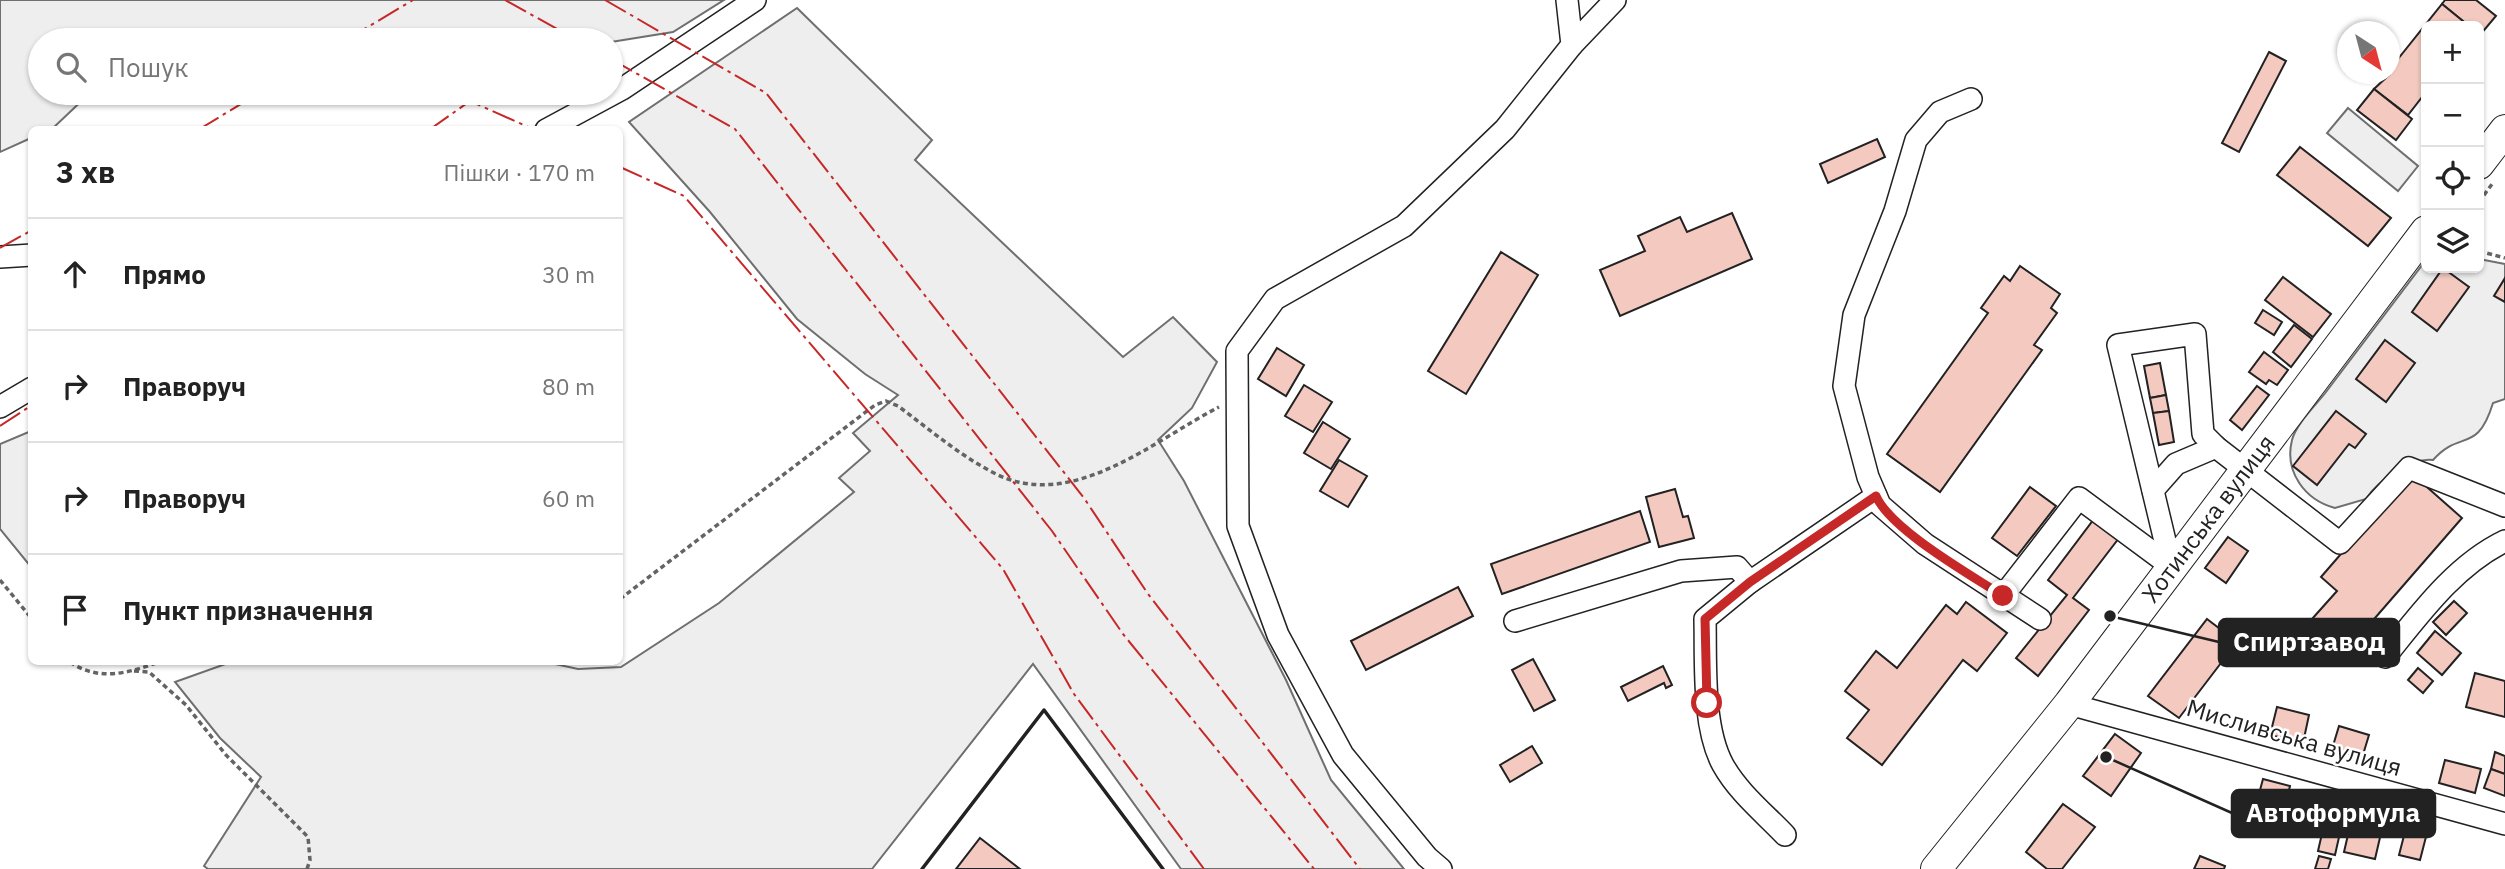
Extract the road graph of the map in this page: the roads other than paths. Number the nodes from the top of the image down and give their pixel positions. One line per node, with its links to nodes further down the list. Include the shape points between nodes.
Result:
1 (755, 0): 5 (street)
2 (1567, 0): 4 (street)
3 (1615, 0): 4 (street)
4 (1572, 45): 31 (street, via 1505,129 1404,226 1275,299 1237,351 1237,526 1278,635 1343,755)
5 (623, 88)
6 (1971, 99): 19 (street, via 1940,112 1916,140 1895,211 1854,315 1844,386)
7 (592, 105): 8 (street)
8 (553, 126)
9 (2505, 130): 10 (highway)
10 (2484, 157)
11 (2421, 238): 17 (highway, Хотинська вулиця)
12 (28, 255): 13 (street)
13 (0, 257)
14 (28, 390): 15 (street)
15 (0, 407)
16 (2216, 447): 17 (street); 18 (street, via 2176,464); 18 (street, via 2203,434 2195,334 2118,345)
17 (2247, 470): 20 (street, via 2340,543 2409,468); 22 (highway, Хотинська вулиця)
18 (2153, 490): 22 (street)
19 (1876, 496): 23 (street); 24 (street, via 1880,505 1925,544)
20 (2505, 506)
21 (2505, 541): 27 (street, via 2435,594)
22 (2171, 566): 24 (street, via 2079,498); 28 (highway, Хотинська вулиця)
23 (1750, 582): 26 (street, via 1737,567 1681,571); 30 (street, via 1705,619 1707,703 1722,764)
24 (2003, 596): 25 (street)
25 (2040, 619)
26 (1515, 621)
27 (2385, 657)
28 (2069, 704): 29 (street, Мисливська вулиця); 32 (highway, Хотинська вулиця)
29 (2505, 824)
30 (1785, 835)
31 (1441, 869)
32 (1936, 869)

